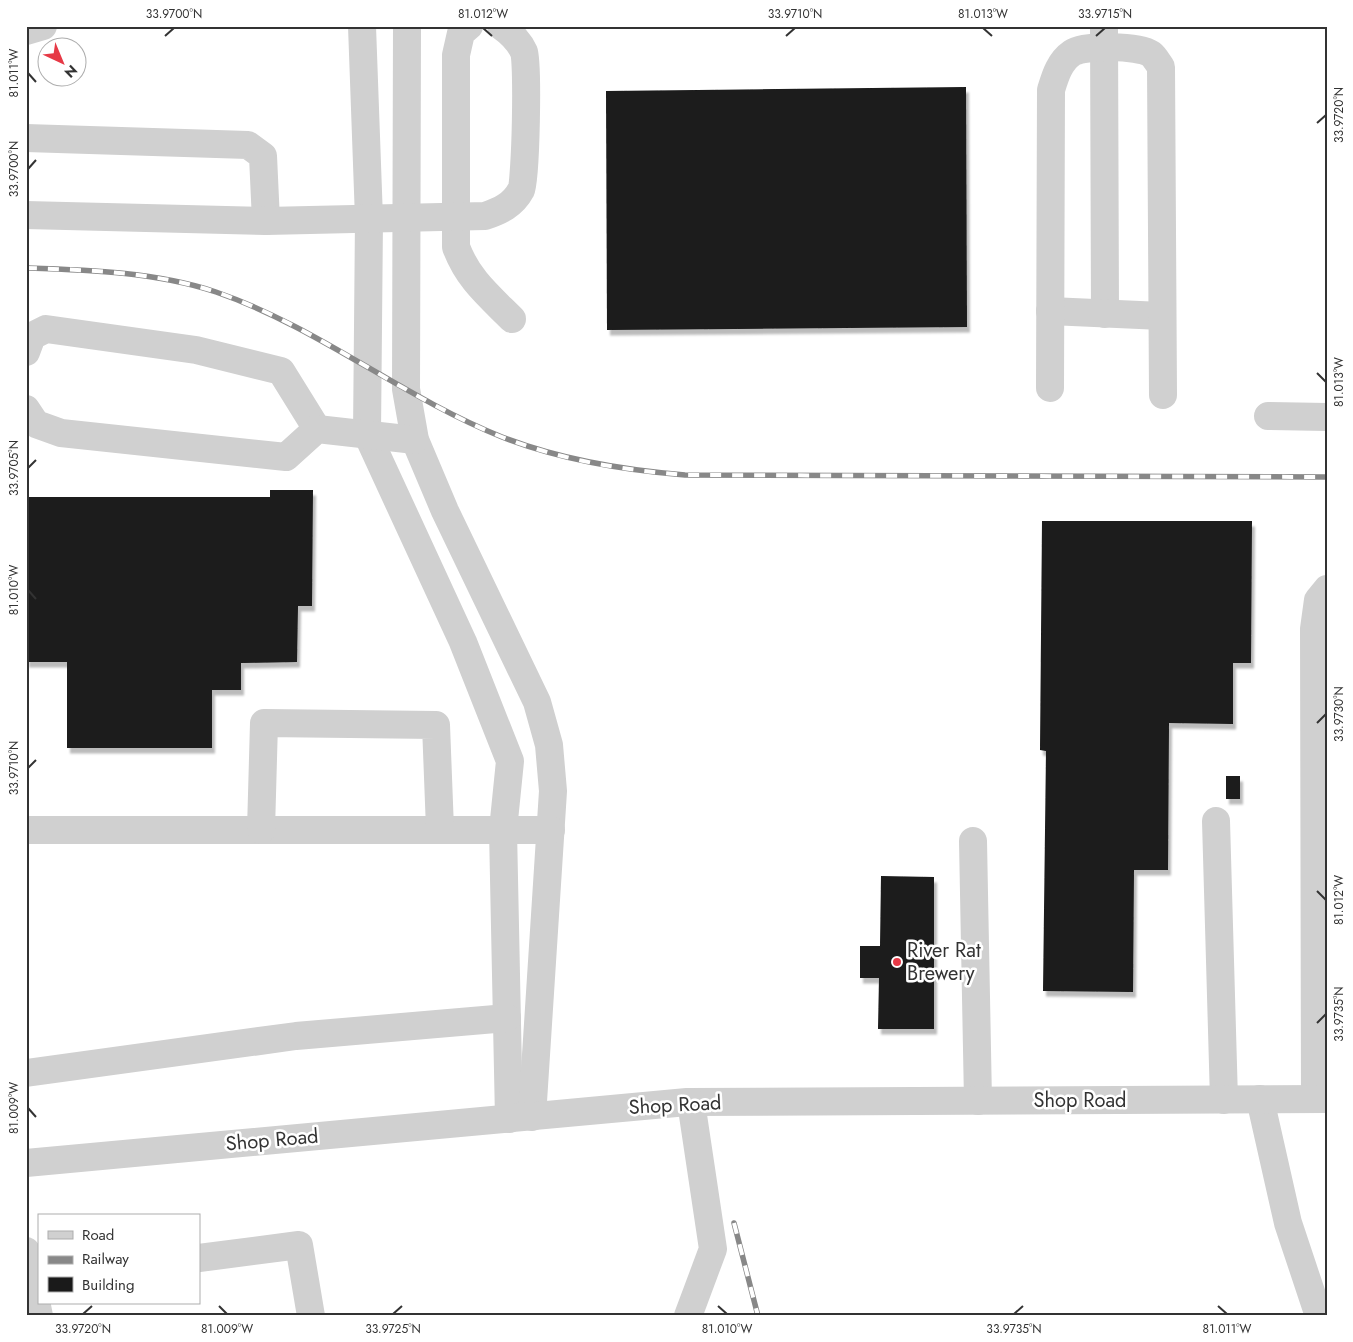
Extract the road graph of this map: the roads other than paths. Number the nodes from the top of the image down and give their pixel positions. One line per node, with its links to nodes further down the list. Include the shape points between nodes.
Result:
1 (43, 26): 6 (street)
2 (362, 26): 12 (street)
3 (407, 26): 11 (street)
4 (469, 26): 10 (street, via 461,33 456,55)
5 (501, 26): 10 (street, via 513,34 525,53 525,167 521,190 505,209 485,216)
6 (26, 31)
7 (1104, 37): 14 (street, via 1070,55 1057,70 1051,90); 15 (street); 16 (street, via 1152,54 1160,67)
8 (26, 138): 13 (street, via 248,145 263,156)
9 (26, 215): 13 (street)
10 (458, 217): 11 (street); 17 (street, via 456,246 464,267)
11 (407, 218): 12 (street); 26 (street, via 406,389)
12 (369, 219): 13 (street); 25 (street)
13 (266, 221)
14 (1050, 310): 15 (street); 19 (street)
15 (1105, 314): 16 (street)
16 (1162, 316): 20 (street)
17 (512, 319)
18 (26, 352): 24 (street, via 32,336 46,329 196,350 281,371)
19 (1050, 388)
20 (1163, 395)
21 (26, 409): 24 (street, via 36,424 61,433 286,457)
22 (1268, 416): 23 (street)
23 (1327, 417)
24 (317, 429): 25 (street)
25 (366, 434): 26 (street); 32 (street, via 463,642 510,761)
26 (415, 440): 33 (street, via 445,511 537,702 549,745 553,792)
27 (1327, 589): 35 (street, via 1318,600 1314,629)
28 (1216, 821): 40 (street)
29 (440, 829): 31 (street); 31 (street, via 436,725 264,723); 32 (street)
30 (26, 830): 31 (street)
31 (261, 830)
32 (503, 830): 33 (street); 36 (street)
33 (551, 830): 43 (street)
34 (973, 841): 41 (street)
35 (1321, 857): 39 (street)
36 (507, 1018): 37 (street, via 296,1036); 43 (street)
37 (26, 1073)
38 (1260, 1099): 39 (street, Shop Road); 40 (street, Shop Road); 51 (street, via 1288,1223)
39 (1321, 1099)
40 (1224, 1100): 41 (street, Shop Road)
41 (978, 1101): 42 (street, Shop Road)
42 (691, 1102): 43 (street, Shop Road); 50 (street, via 713,1249)
43 (521, 1118): 44 (street, Shop Road)
44 (26, 1164)
45 (26, 1251): 47 (street)
46 (200, 1258): 49 (street, via 299,1245)
47 (35, 1280): 48 (street)
48 (38, 1302)
49 (312, 1316)
50 (688, 1316)
51 (1319, 1316)

